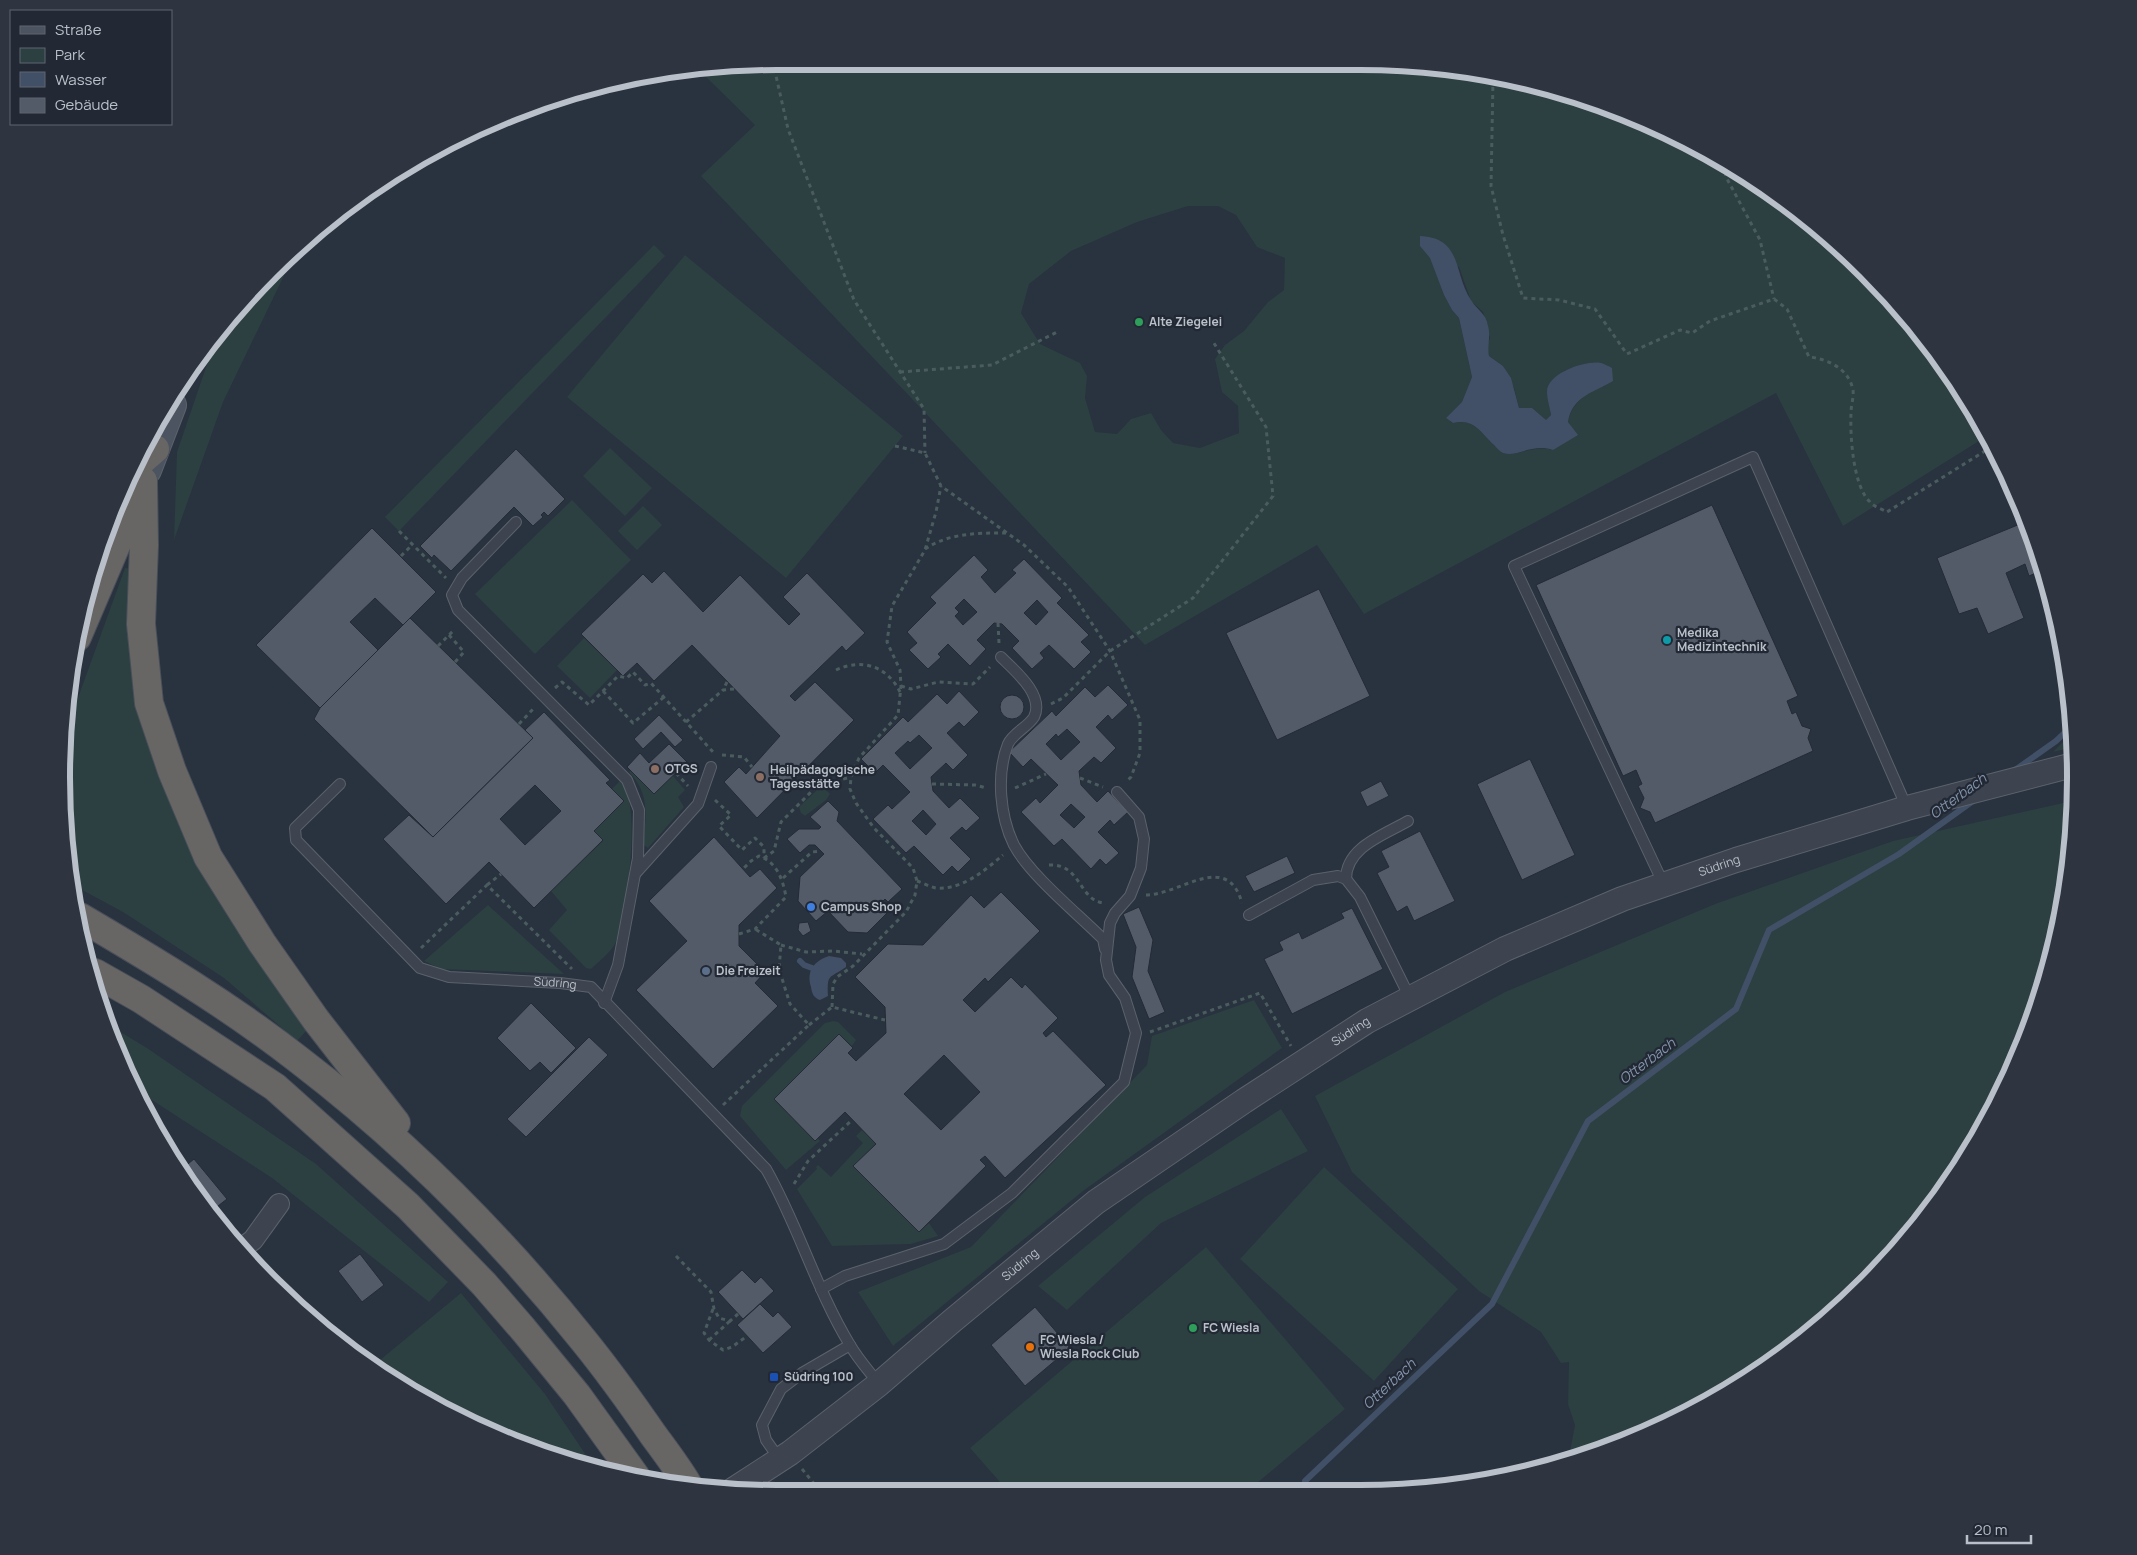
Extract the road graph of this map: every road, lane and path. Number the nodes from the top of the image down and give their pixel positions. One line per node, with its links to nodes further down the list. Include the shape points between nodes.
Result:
1 (775, 70): 7 (path, via 788,129 854,300)
2 (1493, 83): 4 (path, via 1491,186 1502,235 1523,298 1559,300 1595,309 1627,354 1680,330 1692,333 1710,322)
3 (1725, 172): 4 (path, via 1760,240)
4 (1774, 299): 10 (path, via 1787,309 1809,357 1824,359 1849,378 1853,390 1850,413 1858,484 1870,503 1887,512)
5 (1059, 332): 7 (path, via 992,365)
6 (1212, 340): 28 (path, via 1266,427 1273,496 1193,598)
7 (900, 372): 11 (path, via 924,409)
8 (164, 426): 12 (main road, via 155,449)
9 (895, 446): 11 (path)
10 (1986, 450)
11 (924, 453): 15 (path)
12 (140, 473)
13 (138, 475): 84 (highway, via 144,545 142,624 149,703 172,771 208,857 316,1020)
14 (136, 481): 22 (highway)
15 (941, 486): 18 (path); 20 (path)
16 (516, 522): 23 (lane)
17 (399, 531): 19 (path)
18 (1007, 533): 20 (path, via 958,536 934,543); 28 (path, via 1068,587)
19 (412, 544): 21 (path); 23 (path)
20 (924, 550): 33 (path, via 892,606 887,642 900,670)
21 (401, 556)
22 (98, 580)
23 (455, 587): 24 (lane, via 454,603)
24 (466, 618): 26 (path); 57 (lane, via 627,780 639,810)
25 (998, 623): 29 (path)
26 (449, 635): 27 (path); 30 (path, via 464,652)
27 (438, 646)
28 (1110, 652): 40 (path, via 1063,698); 48 (path, via 1140,720 1140,753 1131,777)
29 (1001, 657): 33 (path, via 973,684 938,682 912,689); 52 (lane, via 1032,690 1035,705 1034,716 1009,743 1002,775 1002,797 1008,829)
30 (455, 662)
31 (836, 670): 38 (path, via 849,664 880,669 890,675)
32 (727, 682): 35 (path)
33 (901, 686): 38 (path)
34 (734, 689): 35 (path)
35 (723, 690): 41 (path)
36 (602, 691): 37 (path, via 589,705 562,682); 39 (path, via 633,722); 39 (path, via 618,676 627,678 633,672 645,686 651,683)
37 (551, 692)
38 (901, 692): 45 (path, via 898,715 859,758)
39 (664, 698): 41 (path)
40 (1049, 705)
41 (686, 722): 43 (path, via 716,755 744,757)
42 (711, 767): 57 (lane, via 698,804)
43 (752, 767)
44 (2067, 767): 50 (street, Südring)
45 (851, 777): 54 (path, via 817,786 781,822 774,851); 61 (path, via 850,789 856,803 874,828 912,868)
46 (1080, 778): 48 (path)
47 (340, 784): 71 (lane, Südring, via 295,828 296,840)
48 (1116, 792): 64 (lane, via 1139,818 1144,839 1141,868)
49 (722, 806): 54 (path, via 731,815 719,826 742,850 755,838 764,847)
50 (1907, 808): 63 (street, Südring); 63 (lane, via 1753,457 1514,566)
51 (1408, 821): 60 (lane, via 1354,854 1346,870)
52 (1015, 845): 56 (lane); 61 (path, via 987,869 959,886 935,888)
53 (821, 851): 59 (path, via 812,852)
54 (764, 858): 55 (path, via 759,856); 59 (path)
55 (743, 869)
56 (1032, 869): 64 (path, via 1058,864 1069,869 1098,903); 72 (lane, via 1103,939)
57 (635, 873): 76 (lane, via 618,965)
58 (501, 874): 62 (path)
59 (783, 878): 67 (path, via 786,897)
60 (1346, 879): 65 (lane, via 1338,876 1313,880); 75 (lane, via 1360,897)
61 (917, 881): 70 (path, via 915,895 906,912)
62 (487, 884): 71 (path); 74 (path)
63 (1664, 885): 75 (street, Südring, via 1622,899 1505,949)
64 (1127, 899): 65 (path, via 1209,877 1222,877 1232,883 1245,913); 72 (lane, via 1110,923)
65 (1249, 915)
66 (85, 920): 84 (highway, via 174,973 299,1060)
67 (756, 929): 68 (path); 69 (path)
68 (739, 934)
69 (781, 945): 70 (path, via 806,952); 79 (path, via 779,969 790,1004)
70 (862, 954): 77 (path, via 833,984)
71 (410, 959): 74 (lane, Südring, via 420,968 449,976)
72 (1106, 960): 80 (lane, via 1109,975 1125,998)
73 (98, 975): 98 (highway, via 141,998 275,1087 408,1206 484,1284 577,1395)
74 (591, 987): 76 (lane, Südring)
75 (1411, 999): 81 (street, Südring, via 1368,1021)
76 (604, 1002): 82 (lane, Südring)
77 (832, 1007): 78 (path); 79 (path)
78 (886, 1020)
79 (809, 1025): 82 (path)
80 (1136, 1033): 81 (path, via 1150,1032 1260,993); 89 (lane, via 1124,1082 1012,1193 944,1244 845,1276)
81 (1301, 1064): 96 (street, Südring, via 1096,1202)
82 (715, 1114): 89 (lane, Südring, via 766,1169 784,1200)
83 (852, 1120): 85 (path, via 808,1161)
84 (442, 1182): 99 (highway, via 546,1294 605,1367)
85 (794, 1184)
86 (279, 1204): 87 (street)
87 (246, 1244)
88 (676, 1256): 90 (path, via 710,1292)
89 (821, 1289): 95 (lane, Südring)
90 (714, 1309): 92 (path, via 719,1318); 94 (path, via 704,1333)
91 (738, 1314): 92 (path)
92 (730, 1321): 94 (path)
93 (747, 1336): 94 (path, via 723,1350)
94 (710, 1340)
95 (850, 1345): 96 (lane, Südring); 97 (lane, via 780,1389 762,1425 766,1440)
96 (879, 1384): 97 (street, Südring)
97 (785, 1456): 100 (street, Südring); 101 (path)
98 (631, 1469)
99 (684, 1479)
100 (743, 1484)
101 (814, 1485)

